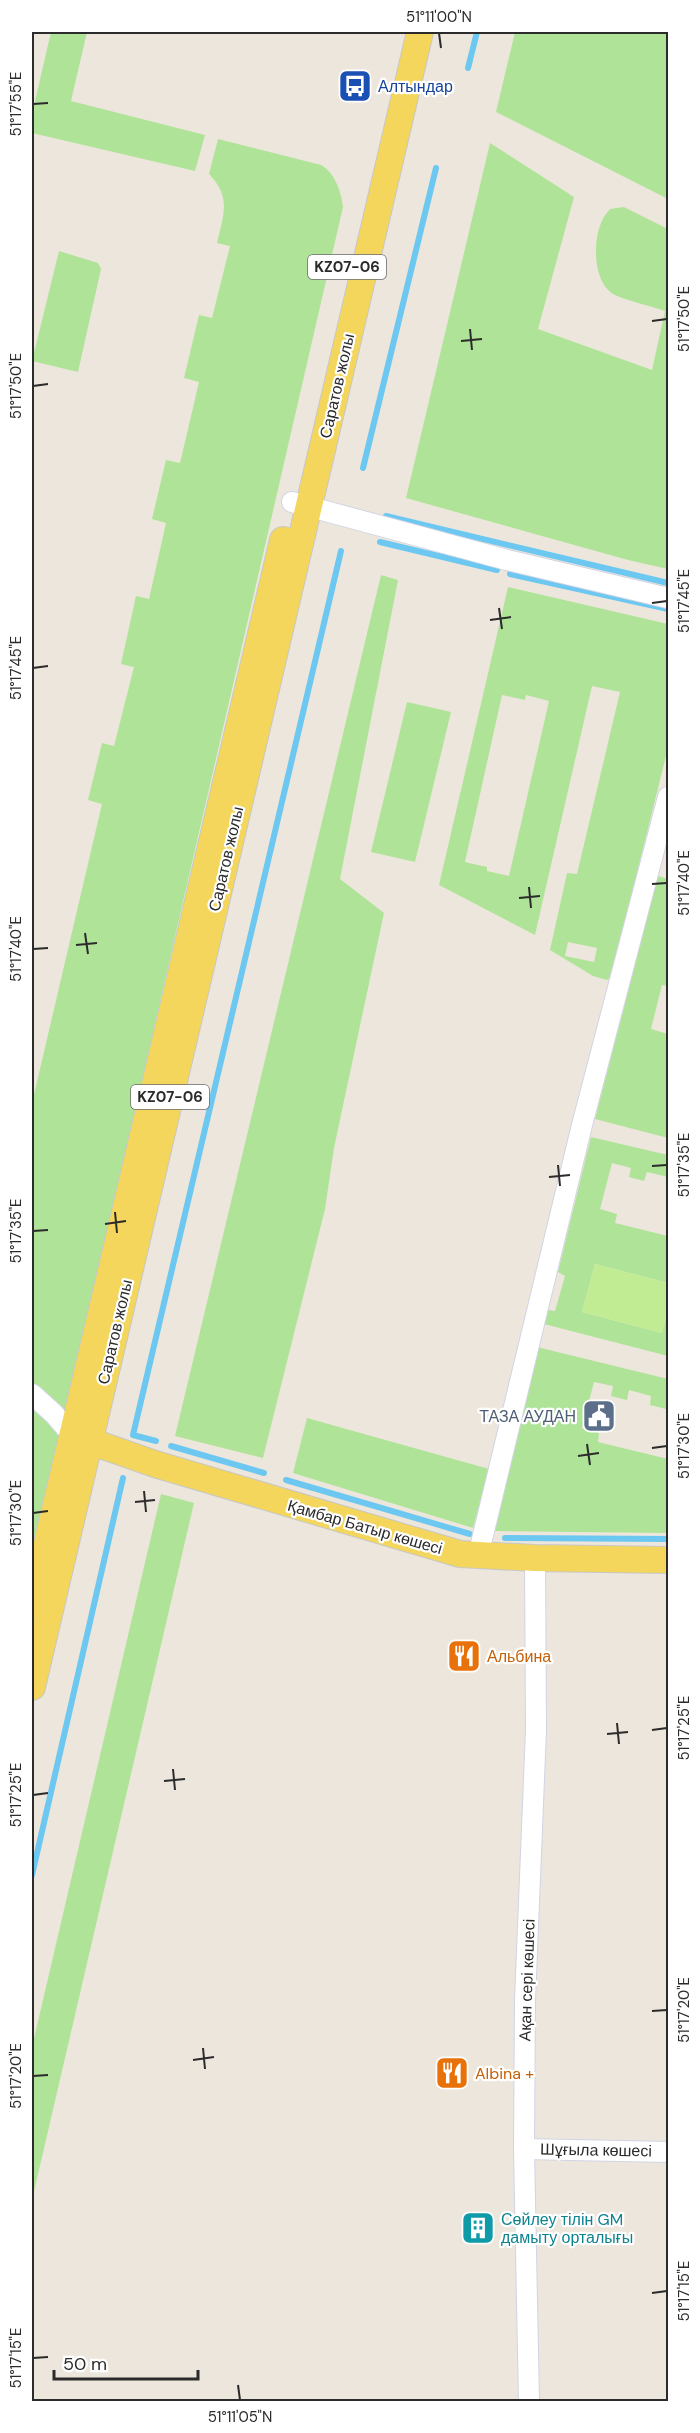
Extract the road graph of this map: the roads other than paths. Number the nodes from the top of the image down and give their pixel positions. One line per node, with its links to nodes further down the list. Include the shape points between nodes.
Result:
1 (402, 32): 3 (main road, Саратов жолы / KZ07-06)
2 (420, 32): 3 (main road, Саратов жолы / KZ07-06)
3 (300, 504): 4 (street, via 507,560); 8 (main road, Саратов жолы / KZ07-06)
4 (669, 598)
5 (669, 797): 6 (street)
6 (660, 865): 9 (street, via 582,1125)
7 (32, 1394): 8 (street)
8 (81, 1438): 9 (main road, Қамбар Батыр көшесі, via 270,1499 442,1550); 12 (main road, Саратов жолы / KZ07-06); 13 (main road, Саратов жолы / KZ07-06)
9 (477, 1556): 10 (main road, Қамбар Батыр көшесі)
10 (535, 1558): 11 (main road, Қамбар Батыр көшесі); 14 (street, Ақан сері көшесі, via 536,1730 525,2000)
11 (669, 1560)
12 (32, 1607)
13 (32, 1687)
14 (524, 2149): 15 (street, Шұғыла көшесі); 16 (street, Ақан сері көшесі)
15 (669, 2152)
16 (530, 2402)

